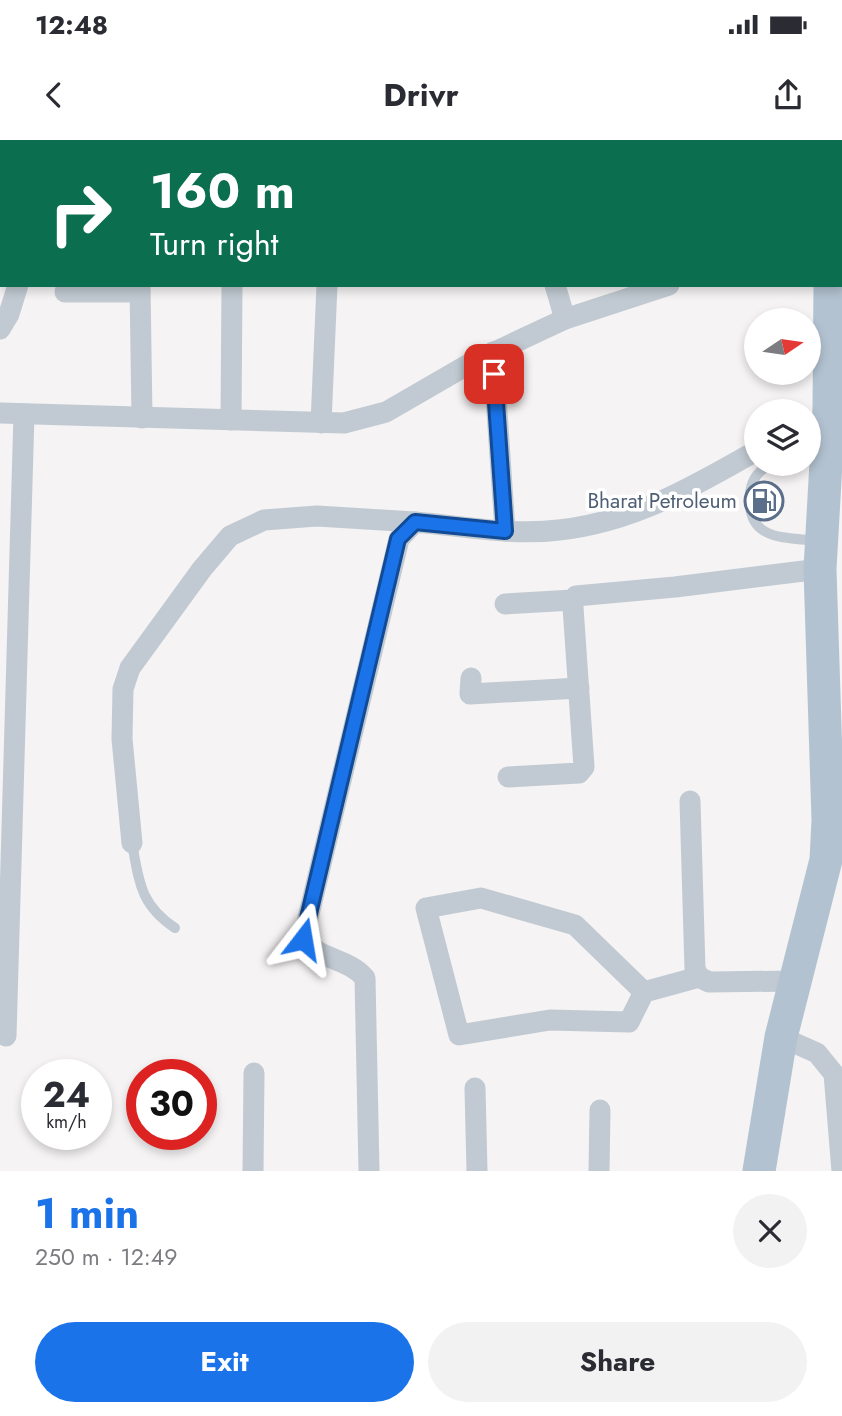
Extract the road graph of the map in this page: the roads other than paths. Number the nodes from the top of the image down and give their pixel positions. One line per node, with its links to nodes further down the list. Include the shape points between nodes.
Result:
1 (17, 287): 11 (street)
2 (232, 287): 17 (street)
3 (327, 287): 18 (street)
4 (556, 287): 10 (street)
5 (656, 287): 8 (street)
6 (830, 287): 13 (main road)
7 (140, 289): 9 (street); 16 (street)
8 (638, 290): 10 (street)
9 (65, 292)
10 (565, 319): 12 (street)
11 (0, 329)
12 (493, 352): 18 (street, via 386,412 344,423); 23 (street)
13 (820, 399)
14 (0, 414): 15 (street)
15 (24, 414): 16 (street); 29 (street)
16 (142, 418): 17 (street)
17 (231, 420): 18 (street)
18 (321, 422)
19 (821, 440): 24 (main road)
20 (744, 458): 23 (street, via 679,495 626,516 560,530)
21 (755, 476): 24 (lane, via 750,516 755,524)
22 (415, 522): 23 (street); 32 (street, via 317,516 264,520 230,536 130,668 123,689 122,739); 43 (street, via 398,539 303,939 312,950 357,969 365,978)
23 (505, 531)
24 (821, 555): 25 (street, via 675,587 576,596); 35 (main road, via 826,860)
25 (573, 600): 26 (street); 28 (street)
26 (505, 604)
27 (471, 678): 28 (street, via 471,694)
28 (579, 688): 30 (street, via 584,767 579,773)
29 (7, 761): 37 (street)
30 (508, 777)
31 (690, 802): 34 (street, via 695,969)
32 (132, 842): 33 (lane, via 147,903)
33 (175, 928)
34 (699, 977): 35 (street, via 709,982); 36 (street)
35 (795, 981): 38 (main road)
36 (644, 992): 36 (street, via 575,925 481,898 426,908 459,1035 550,1020 629,1022)
37 (6, 1036)
38 (781, 1037): 46 (main road); 47 (street, via 817,1053 834,1074)
39 (254, 1073): 42 (street)
40 (475, 1088): 44 (street)
41 (600, 1110): 45 (street)
42 (253, 1171)
43 (369, 1171)
44 (477, 1171)
45 (600, 1171)
46 (759, 1171)
47 (842, 1171)

